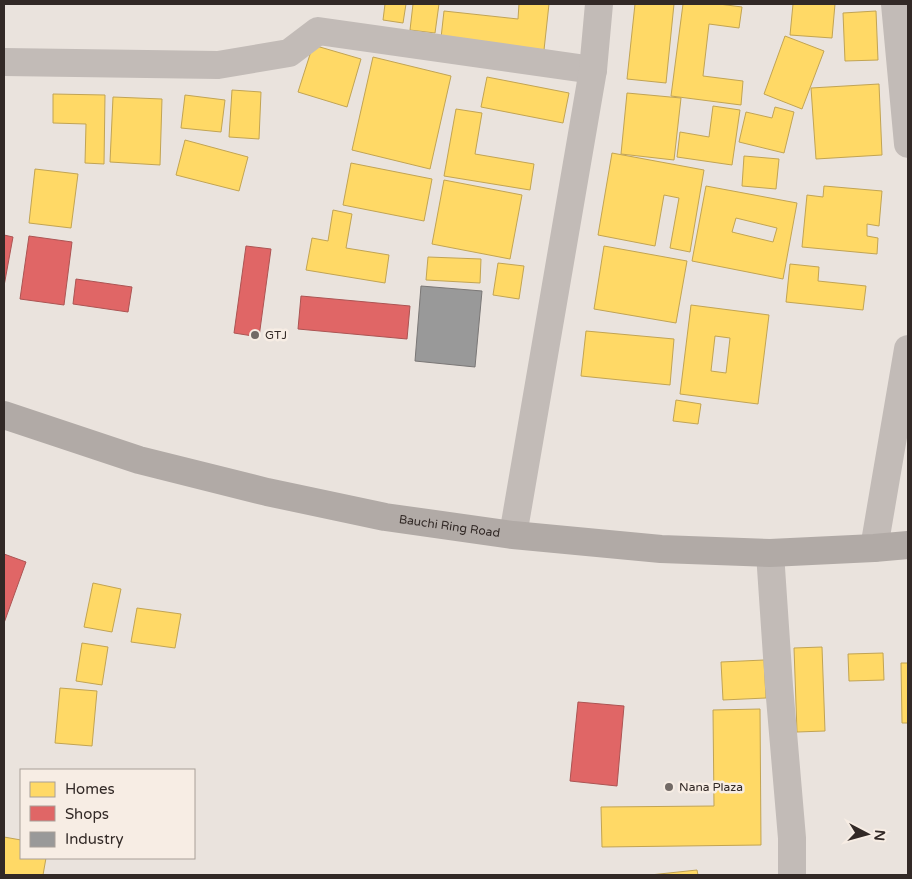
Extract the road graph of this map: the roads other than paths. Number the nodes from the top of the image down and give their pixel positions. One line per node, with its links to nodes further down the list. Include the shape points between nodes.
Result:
1 (599, 4): 4 (street)
2 (895, 4): 5 (street)
3 (4, 62): 4 (street, via 218,65 289,53 318,31)
4 (593, 70): 8 (street)
5 (908, 144)
6 (908, 349): 10 (street)
7 (4, 415): 8 (main road, Bauchi Ring Road, via 139,460 267,492 385,517)
8 (512, 535): 11 (main road, Bauchi Ring Road, via 661,549)
9 (908, 545): 10 (main road, Bauchi Ring Road)
10 (874, 548): 11 (main road, Bauchi Ring Road)
11 (770, 552): 12 (street, via 792,838)
12 (792, 875)

